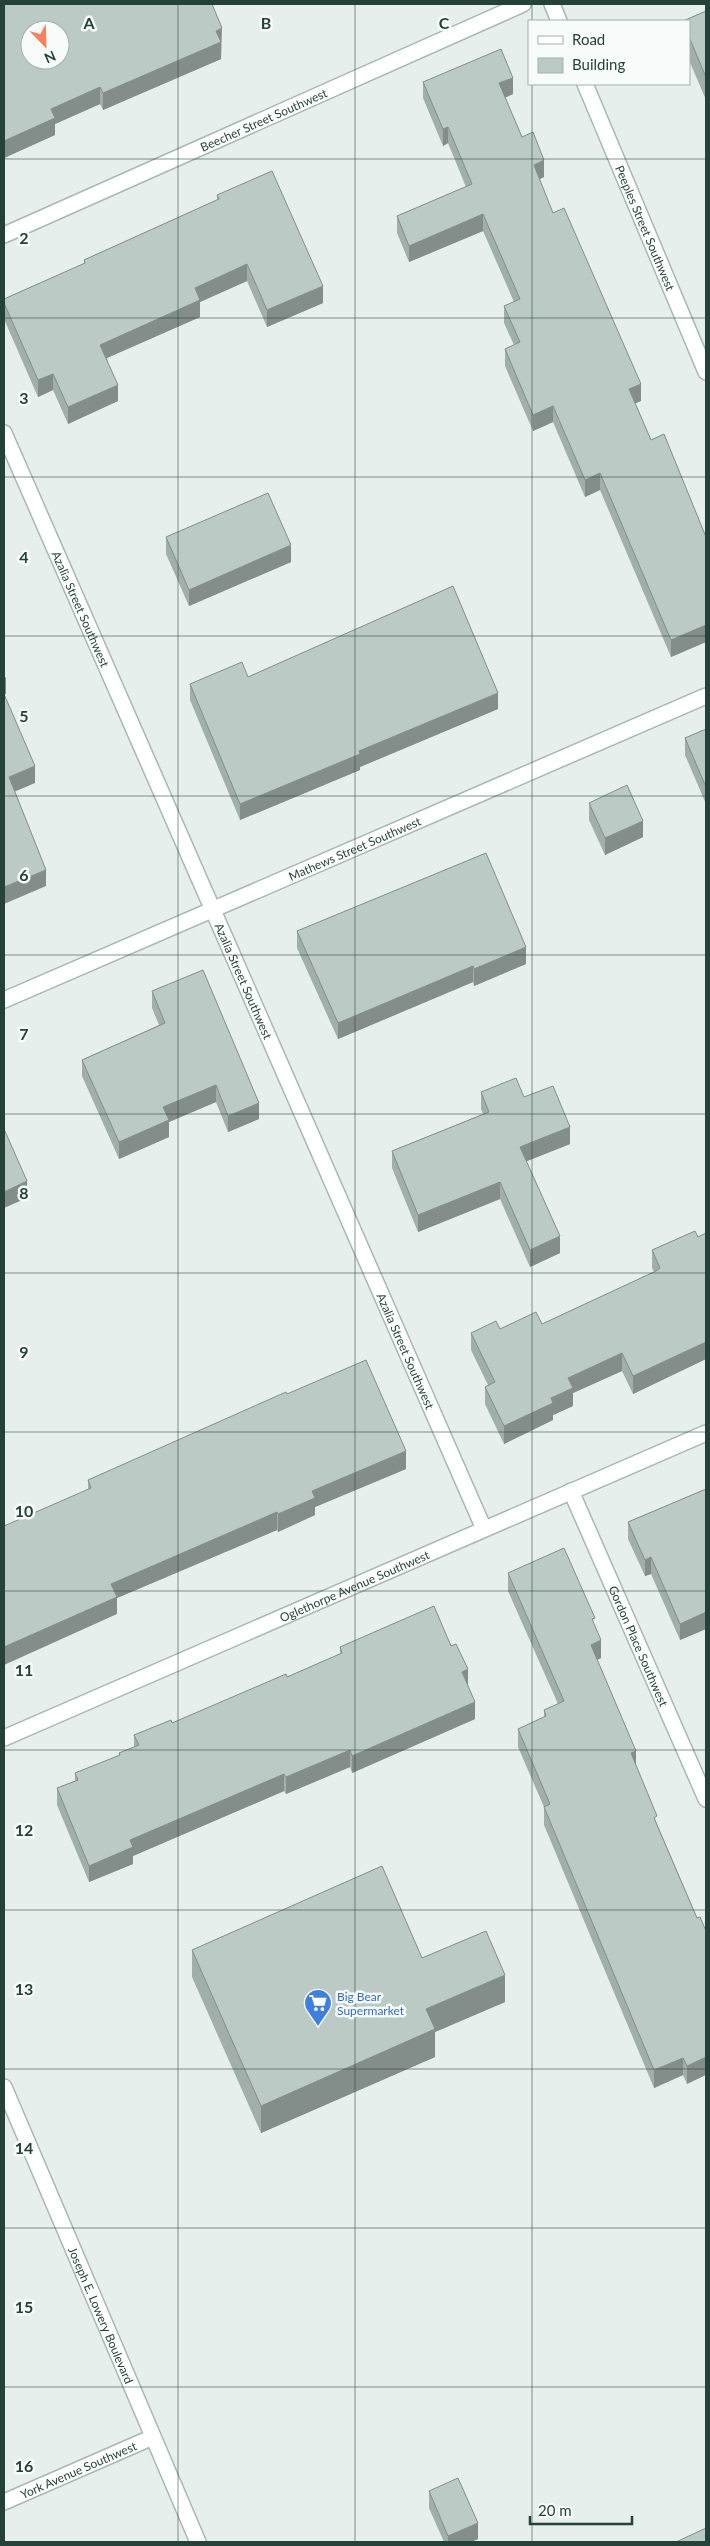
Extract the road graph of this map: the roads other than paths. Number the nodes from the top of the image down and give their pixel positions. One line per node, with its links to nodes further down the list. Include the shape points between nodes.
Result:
1 (523, 4): 5 (street, Beecher Street Southwest)
2 (552, 4): 3 (street)
3 (559, 20)
4 (586, 85): 6 (street, Peeples Street Southwest)
5 (4, 235)
6 (706, 372)
7 (4, 433): 9 (street, Azalia Street Southwest)
8 (706, 696): 9 (street, Mathews Street Southwest)
9 (213, 910): 10 (street, Mathews Street Southwest); 13 (street, Azalia Street Southwest)
10 (4, 1000)
11 (706, 1433): 12 (street, Oglethorpe Avenue Southwest)
12 (571, 1491): 13 (street, Oglethorpe Avenue Southwest); 15 (street, Gordon Place Southwest)
13 (484, 1528): 14 (street, Oglethorpe Avenue Southwest)
14 (4, 1738)
15 (706, 1799)
16 (4, 2087): 17 (street, Joseph E. Lowery Boulevard)
17 (153, 2437): 18 (street, York Avenue Southwest); 19 (street, Joseph E. Lowery Boulevard)
18 (4, 2502)
19 (198, 2542)

